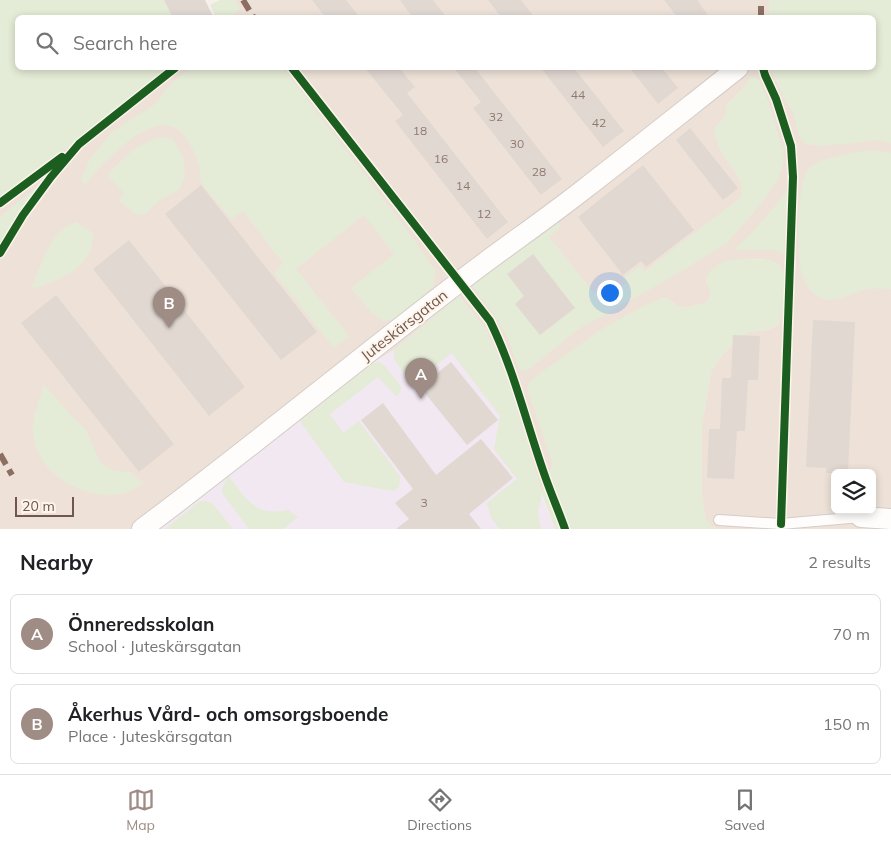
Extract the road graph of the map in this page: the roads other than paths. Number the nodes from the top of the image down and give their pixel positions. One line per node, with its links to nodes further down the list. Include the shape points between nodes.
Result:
1 (735, 70): 5 (street, Juteskärsgatan)
2 (861, 517): 3 (street); 4 (lane, via 781,524)
3 (891, 519)
4 (719, 520)
5 (142, 529)

